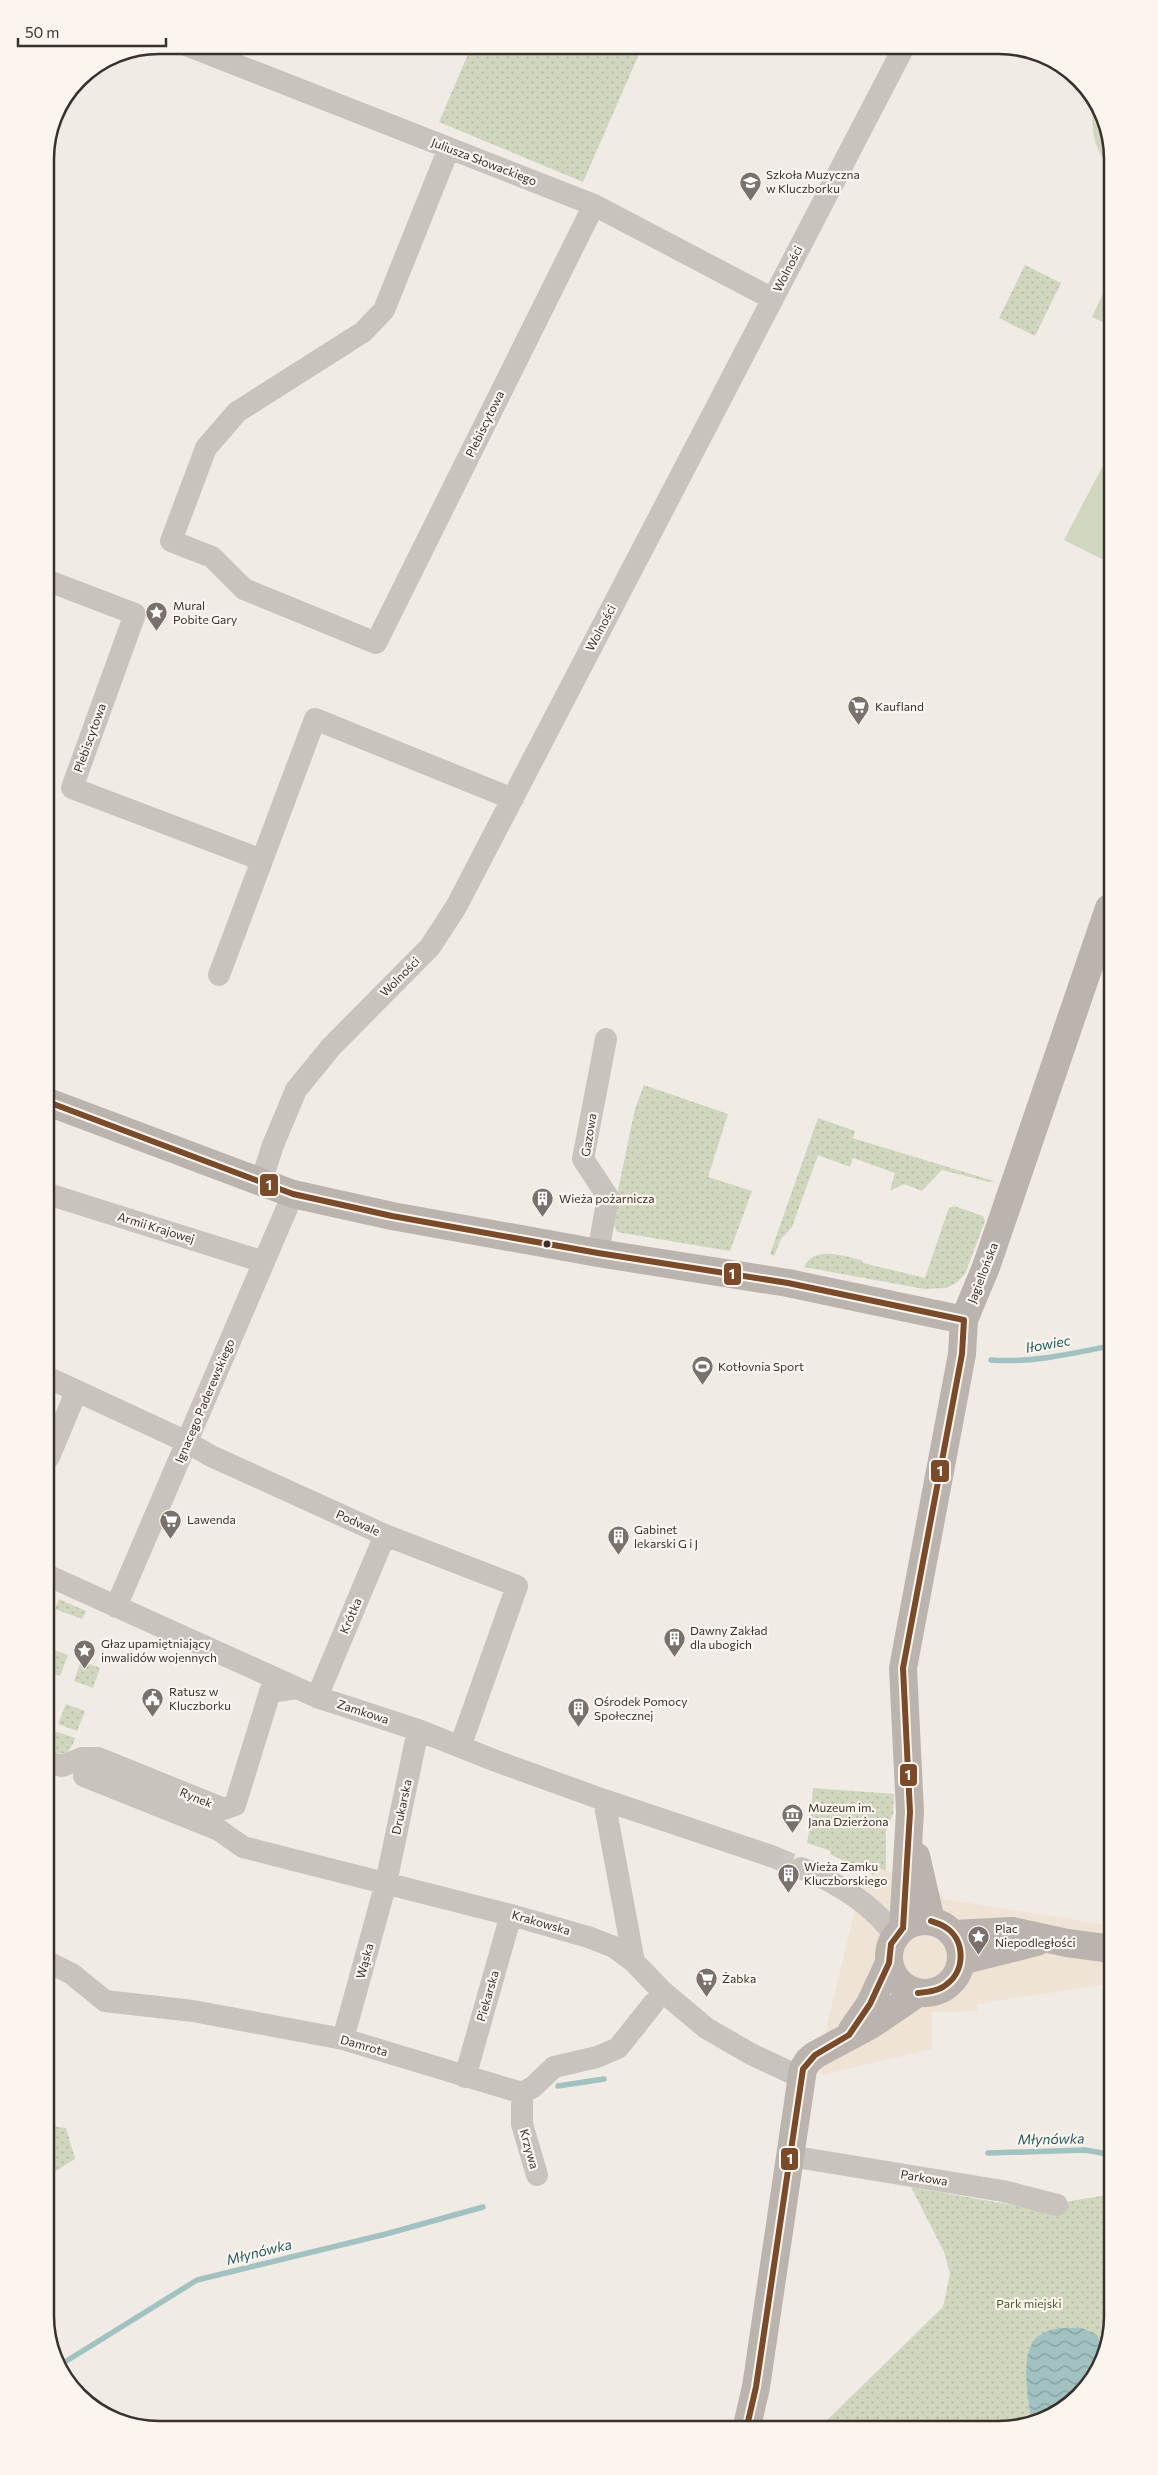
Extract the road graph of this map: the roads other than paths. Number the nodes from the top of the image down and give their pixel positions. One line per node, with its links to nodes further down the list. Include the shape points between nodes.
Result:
1 (209, 54): 3 (street, Juliusza Słowackiego)
2 (900, 54): 5 (street, Wolności)
3 (449, 148): 4 (street, Juliusza Słowackiego); 4 (street, Plebiscytowa, via 384,310 363,332 237,412 206,448 171,541 212,557 244,589 376,643)
4 (594, 205): 5 (street, Juliusza Słowackiego)
5 (773, 299): 7 (street, Wolności)
6 (54, 583): 8 (street, Plebiscytowa, via 135,614 72,788)
7 (513, 799): 8 (street, via 315,719); 13 (street, Wolności, via 456,907 430,947 331,1047 296,1090)
8 (262, 860): 10 (street)
9 (1104, 923): 18 (street, Jagiellońska, via 986,1267)
10 (219, 975)
11 (606, 1039): 16 (street, Gazowa, via 583,1159 608,1197)
12 (54, 1104): 13 (street)
13 (261, 1182): 14 (street)
14 (293, 1194): 16 (street, via 392,1216); 17 (street, Ignacego Paderewskiego)
15 (54, 1196): 17 (street, Armii Krajowej)
16 (598, 1253): 18 (street, via 788,1283)
17 (264, 1262): 21 (street, Ignacego Paderewskiego)
18 (964, 1320): 32 (street, Jagiellońska, via 962,1354 903,1668)
19 (54, 1381): 20 (street, Podwale)
20 (76, 1392): 21 (street, Podwale); 22 (street)
21 (187, 1442): 23 (street, Podwale); 25 (street, Ignacego Paderewskiego)
22 (54, 1445)
23 (385, 1535): 26 (street, Krótka); 28 (street, Podwale, via 517,1586)
24 (54, 1578): 25 (street, Zamkowa)
25 (122, 1610): 26 (street, Zamkowa)
26 (307, 1693): 27 (street, Zamkowa); 29 (street, Rynek, via 270,1692 235,1805 224,1809 98,1758 82,1758 62,1766)
27 (418, 1730): 28 (street, Zamkowa); 36 (street, Drukarska)
28 (460, 1747): 31 (street, Zamkowa)
29 (54, 1764)
30 (84, 1776): 33 (street, Rynek, via 219,1830)
31 (604, 1800): 34 (street, Zamkowa); 43 (street)
32 (910, 1830): 38 (street, Jagiellońska); 39 (street, Jagiellońska)
33 (242, 1847): 36 (street, Krakowska)
34 (771, 1856)
35 (801, 1868): 39 (street, via 870,1906)
36 (386, 1883): 37 (street, Krakowska); 49 (street, Wąska)
37 (511, 1915): 43 (street, Krakowska, via 597,1940 614,1947); 50 (street, Piekarska)
38 (942, 1928): 39 (street, via 918,1921); 40 (street, via 1012,1930); 42 (street, via 961,1951)
39 (899, 1932): 44 (street, via 891,1944)
40 (1050, 1939): 41 (street); 42 (street)
41 (1104, 1949)
42 (961, 1961): 46 (street, via 951,1982 936,1991)
43 (634, 1962): 51 (street, Krakowska, via 662,1992 706,2028)
44 (889, 1963): 46 (street, via 899,1982); 48 (street, via 870,2004)
45 (54, 1965): 49 (street, Damrota, via 72,1974 105,2001 193,2011)
46 (918, 1993): 48 (street, via 871,2025)
47 (653, 2004): 52 (street, via 618,2048 597,2057 554,2067)
48 (848, 2035): 51 (street, via 808,2061)
49 (343, 2039): 50 (street, Damrota)
50 (465, 2077): 52 (street, Damrota)
51 (802, 2078): 53 (street)
52 (522, 2093): 54 (street, Krzywa, via 522,2124)
53 (790, 2156): 55 (street, Parkowa, via 1004,2191); 56 (street)
54 (537, 2175)
55 (1057, 2205)
56 (748, 2421)

